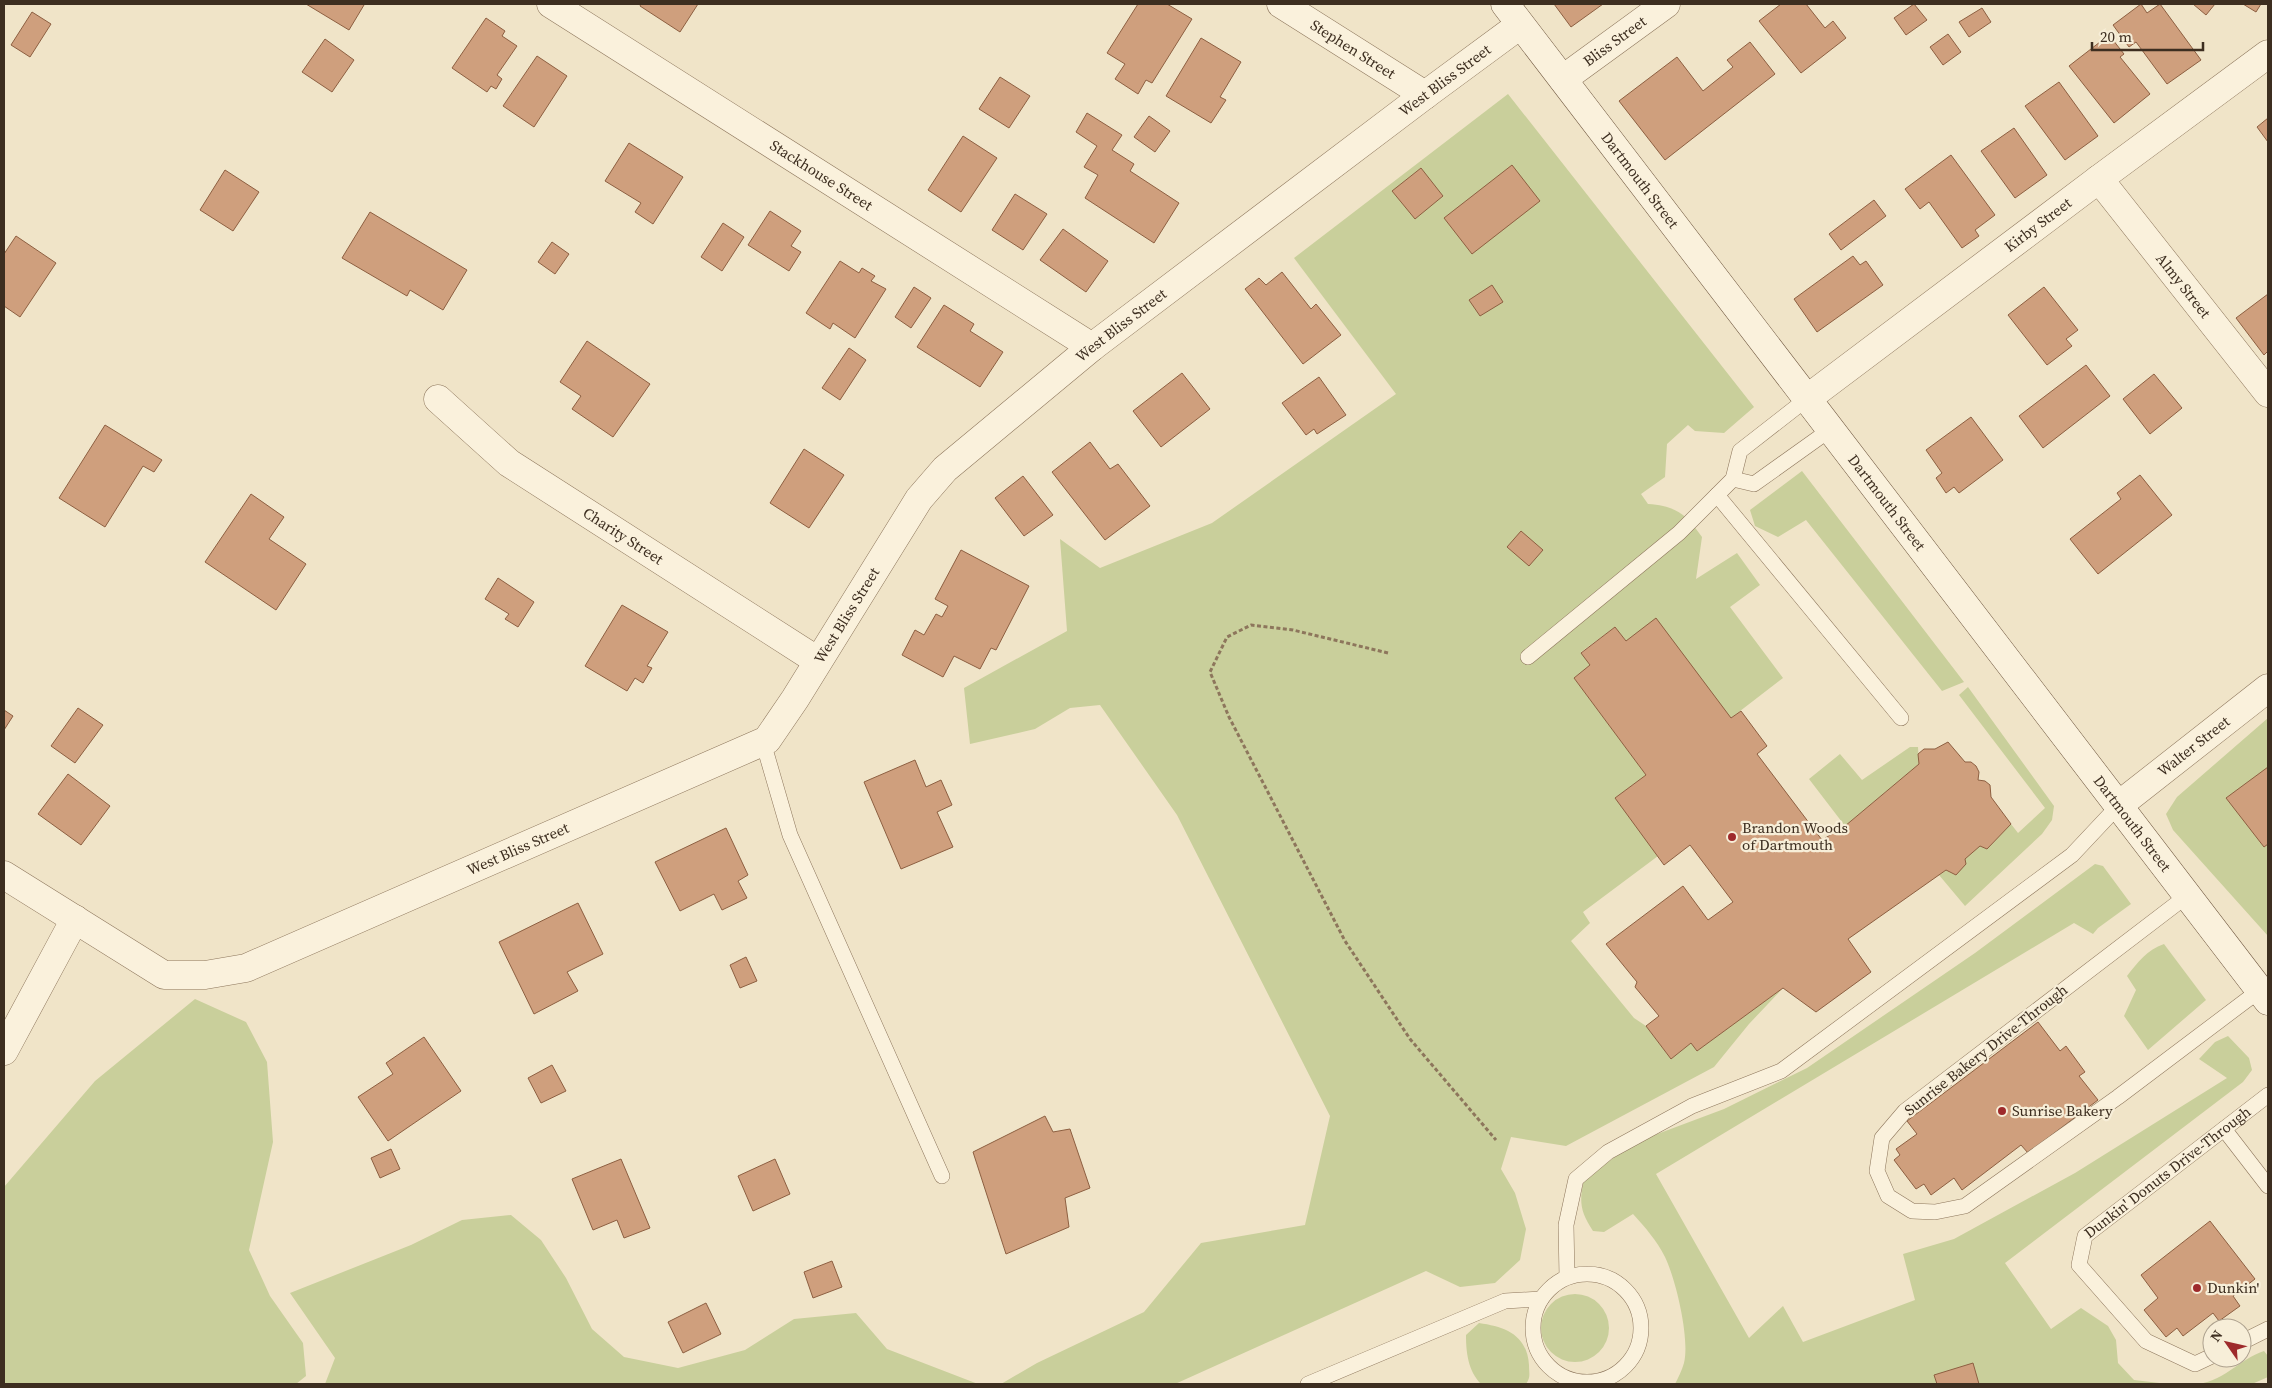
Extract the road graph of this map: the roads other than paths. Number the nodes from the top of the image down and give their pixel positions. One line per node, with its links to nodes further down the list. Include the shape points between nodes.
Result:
1 (551, 4): 9 (street, Stackhouse Street)
2 (1281, 4): 7 (street, Stephen Street)
3 (1666, 4): 6 (street, Bliss Street)
4 (1513, 14): 6 (street, Dartmouth Street); 7 (street, West Bliss Street)
5 (2268, 54): 8 (street, Kirby Street)
6 (1563, 80): 11 (street, Dartmouth Street)
7 (1425, 95): 9 (street, West Bliss Street)
8 (2099, 179): 10 (street, Almy Street); 11 (street, Kirby Street)
9 (1092, 347): 17 (street, West Bliss Street, via 945,469 919,499)
10 (2268, 393)
11 (1808, 398): 13 (street, Dartmouth Street); 14 (lane, via 1740,451)
12 (438, 399): 17 (street, Charity Street, via 509,464)
13 (1831, 429): 14 (lane, via 1754,484); 21 (street, Dartmouth Street)
14 (1733, 480): 15 (lane)
15 (1717, 495): 16 (lane, via 1679,533); 19 (lane)
16 (1528, 657)
17 (818, 661): 20 (street, West Bliss Street, via 767,740)
18 (2268, 688): 21 (street, Walter Street)
19 (1901, 718)
20 (762, 742): 24 (street, West Bliss Street, via 246,968 205,975 164,975); 29 (lane, via 790,835)
21 (2119, 805): 23 (street, Dartmouth Street); 31 (lane, via 2072,855 1781,1071 1692,1106 1608,1152 1576,1179 1566,1225)
22 (4, 875): 24 (street, West Bliss Street)
23 (2188, 896): 25 (street, Dartmouth Street); 25 (lane, Sunrise Bakery Drive-Through, via 1904,1111 1882,1138 1877,1171 1888,1196 1912,1211 1935,1212 1965,1206)
24 (75, 919): 26 (street)
25 (2264, 995)
26 (4, 1051)
27 (2268, 1095): 28 (lane, Dunkin' Donuts Drive-Through)
28 (2224, 1129): 30 (lane); 35 (lane, Dunkin' Donuts Drive-Through, via 2085,1236 2079,1265 2146,1341 2195,1364)
29 (942, 1176)
30 (2268, 1186)
31 (1567, 1277): 32 (lane, via 1552,1285); 36 (lane, via 1600,1275 1616,1282 1628,1292 1638,1309 1641,1328 1638,1346 1629,1363 1614,1375 1596,1382)
32 (1541, 1298): 36 (lane, via 1534,1314 1532,1331 1536,1347 1545,1364); 37 (lane, via 1505,1301)
33 (2268, 1328): 34 (lane)
34 (2252, 1337)
35 (2202, 1361)
36 (1577, 1383)
37 (1308, 1384)

